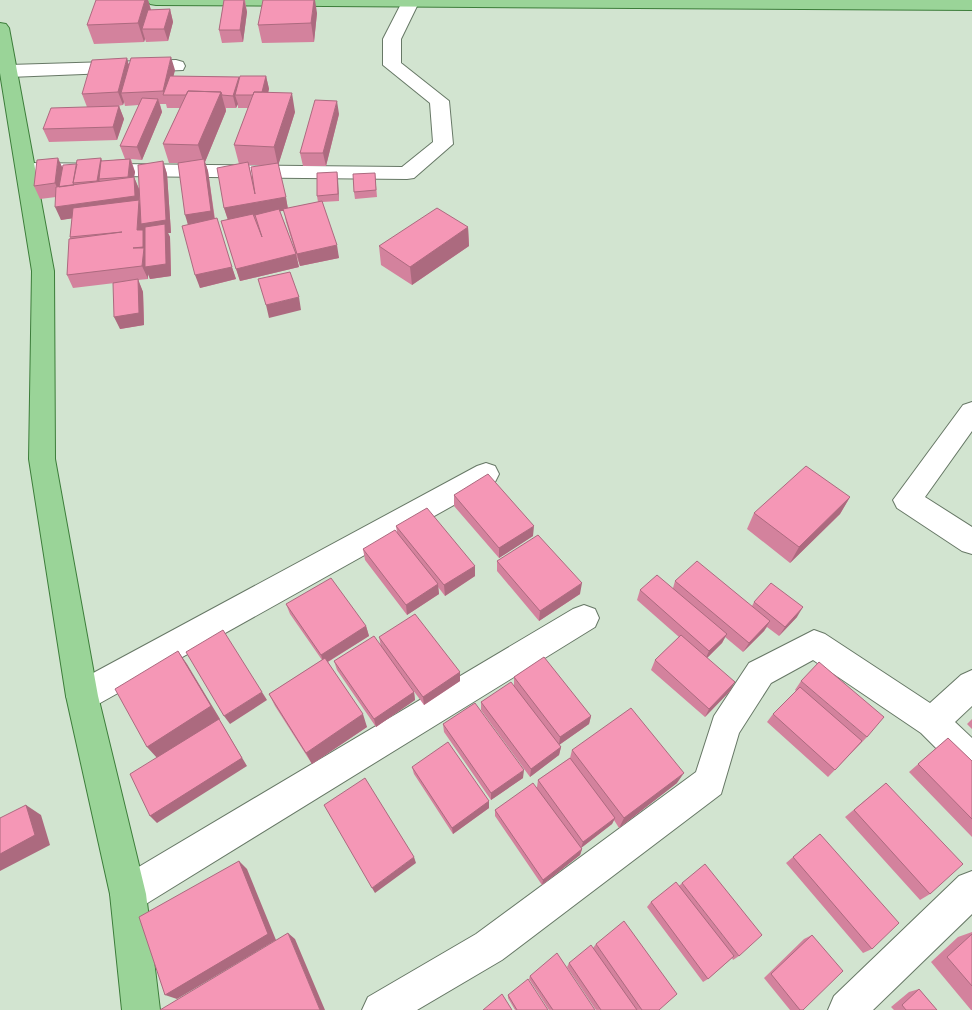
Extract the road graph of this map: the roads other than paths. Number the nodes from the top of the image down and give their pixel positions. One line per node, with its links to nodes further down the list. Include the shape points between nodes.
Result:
1 (156, 0): 2 (main road)
2 (410, 2): 3 (main road); 7 (street, via 392,39 392,65 439,101 443,144 407,173)
3 (972, 5)
4 (0, 28): 6 (main road)
5 (176, 66): 6 (street)
6 (9, 71): 7 (main road)
7 (26, 169): 14 (main road, via 43,271 42,459)
8 (972, 412): 9 (street)
9 (962, 444): 11 (street, via 907,500)
10 (486, 474): 14 (street)
11 (972, 542)
12 (584, 618): 18 (street)
13 (972, 685): 15 (street)
14 (82, 696): 18 (main road)
15 (932, 722): 16 (street); 20 (street, via 814,644 760,673 725,727 710,782 489,947)
16 (972, 761)
17 (972, 889): 21 (street)
18 (128, 894): 19 (main road)
19 (141, 1010)
20 (381, 1010)
21 (848, 1010)

